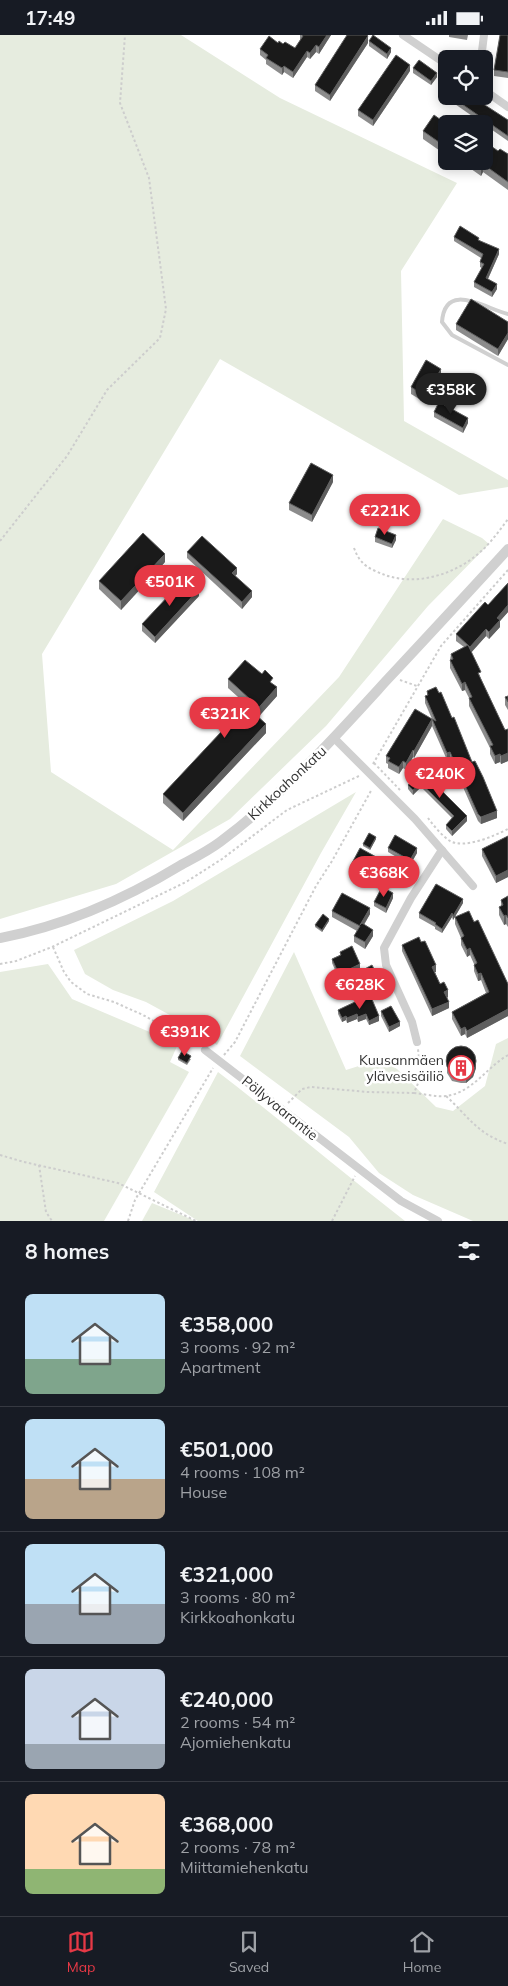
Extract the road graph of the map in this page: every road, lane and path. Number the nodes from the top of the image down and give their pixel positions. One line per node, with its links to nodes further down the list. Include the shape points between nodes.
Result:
1 (125, 35): 11 (path, via 120,103 149,178 166,309 160,338 106,390 67,456)
2 (404, 35): 5 (street)
3 (484, 35): 4 (street)
4 (482, 50)
5 (438, 58)
6 (493, 96): 7 (street)
7 (508, 107)
8 (508, 314): 9 (lane, via 482,303 459,299 445,307 442,322 452,335)
9 (508, 365)
10 (508, 519): 12 (path, via 476,556 447,572 423,580 398,579 377,572 362,563)
11 (0, 541)
12 (354, 549)
13 (508, 549): 14 (street, Kirkkoahonkatu)
14 (390, 677): 15 (path); 16 (street, Kirkkoahonkatu)
15 (416, 686)
16 (334, 738): 18 (street); 24 (street, Kirkkoahonkatu, via 258,812 218,843 170,872 62,922)
17 (373, 763): 19 (path)
18 (379, 782): 22 (street); 29 (path, via 371,790 316,886 235,1042)
19 (401, 791)
20 (428, 819): 21 (path, via 448,840 456,843 480,840)
21 (508, 829)
22 (442, 849): 23 (street); 26 (street, via 384,948 386,965)
23 (473, 886)
24 (4, 937)
25 (52, 947): 27 (path, via 64,972 87,994 143,1015)
26 (417, 1042): 30 (path, via 421,1076)
27 (204, 1050): 29 (street, Pöllyvaarantie)
28 (508, 1055): 31 (path, via 467,1089)
29 (219, 1060): 32 (street, Pöllyvaarantie); 37 (path)
30 (414, 1093): 31 (path); 32 (path, via 311,1087 293,1095)
31 (446, 1096): 33 (path, via 474,1126 491,1138)
32 (283, 1109): 36 (street, Pöllyvaarantie)
33 (508, 1144)
34 (0, 1155): 35 (path)
35 (39, 1165): 37 (path, via 118,1183); 38 (path, via 46,1212)
36 (358, 1169): 41 (path); 42 (street, Pöllyvaarantie, via 400,1201)
37 (140, 1193): 39 (path); 40 (path)
38 (52, 1221)
39 (128, 1221)
40 (196, 1221)
41 (332, 1221)
42 (438, 1221)

